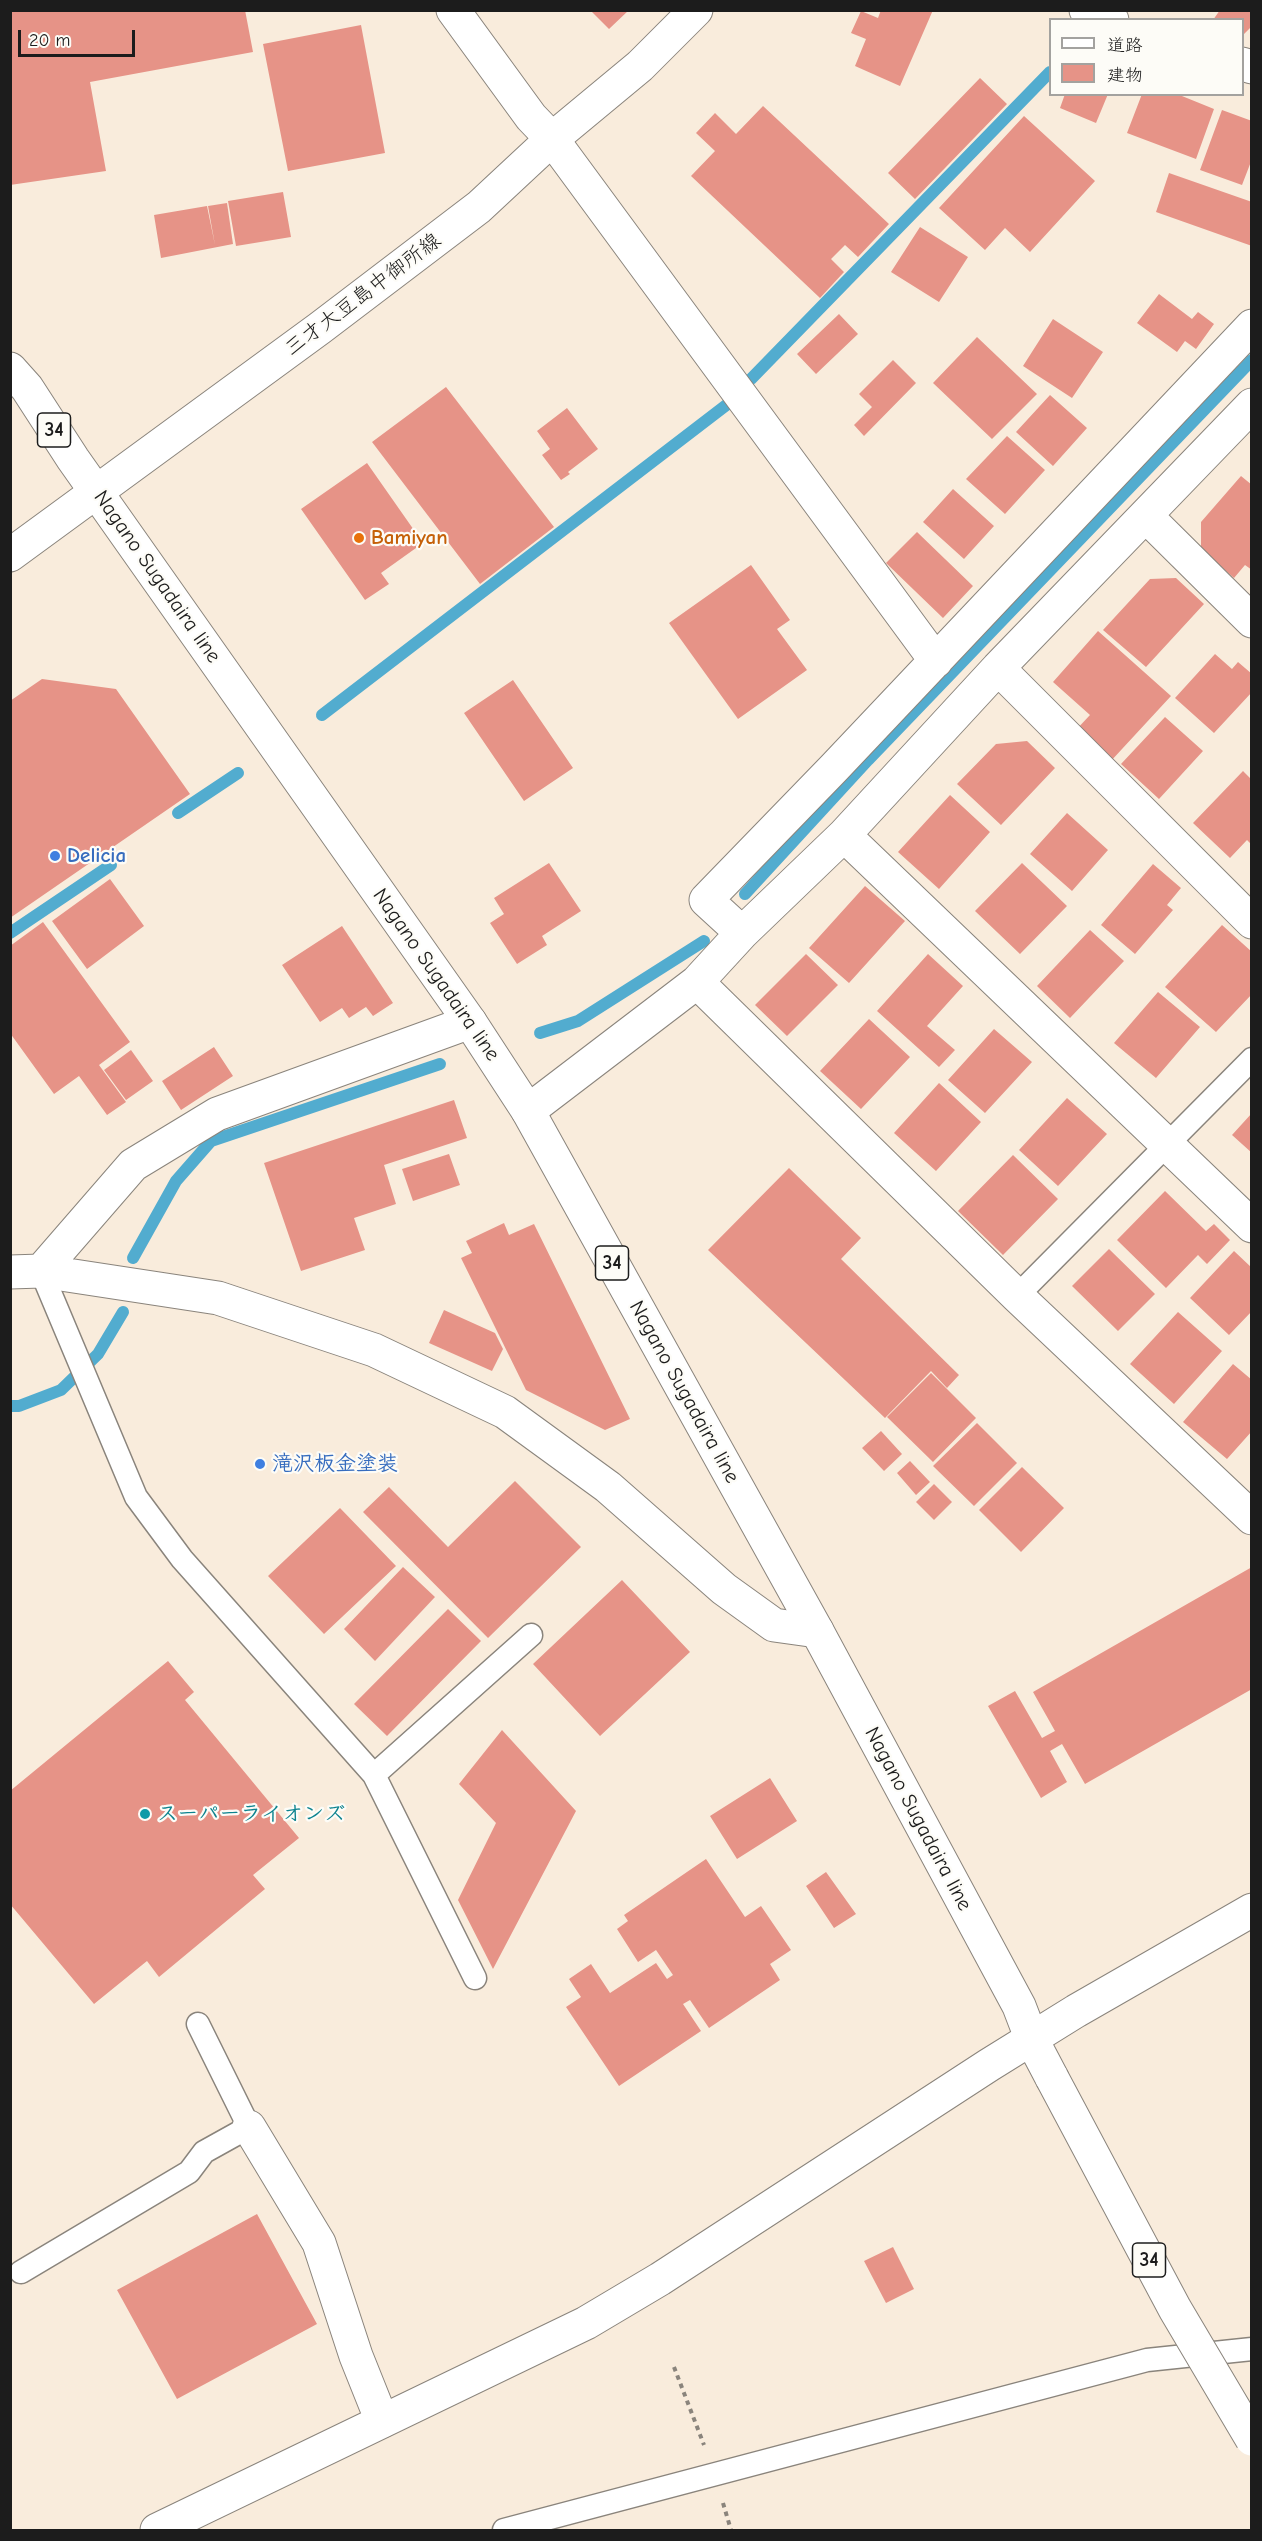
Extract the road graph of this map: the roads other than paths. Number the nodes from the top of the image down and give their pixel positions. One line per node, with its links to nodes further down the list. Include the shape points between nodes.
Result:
1 (453, 10): 5 (street, via 531,117)
2 (696, 10): 5 (street, 三才大豆島中御所線, via 640,66)
3 (1086, 10): 4 (street)
4 (1107, 18)
5 (552, 139): 9 (street, 三才大豆島中御所線, via 479,207); 13 (street)
6 (1251, 326): 13 (street)
7 (10, 369): 9 (street, Nagano Sugadaira line / 34, via 27,388)
8 (1251, 405): 10 (street)
9 (97, 493): 11 (street, 三才大豆島中御所線); 19 (street, Nagano Sugadaira line / 34)
10 (1146, 516): 12 (street); 14 (street)
11 (10, 555)
12 (1251, 621)
13 (936, 661): 17 (street, via 706,900)
14 (998, 668): 15 (street); 16 (street)
15 (844, 835): 17 (street); 22 (street)
16 (1251, 922)
17 (742, 933): 18 (street)
18 (697, 982): 21 (street); 25 (street)
19 (470, 1022): 21 (street, Nagano Sugadaira line / 34); 24 (street, via 217,1114 133,1166)
20 (1251, 1059): 22 (lane)
21 (528, 1111): 27 (street, Nagano Sugadaira line / 34)
22 (1167, 1145): 23 (street); 25 (lane)
23 (1251, 1226)
24 (19, 1270): 27 (street, via 218,1298 374,1350 505,1412 608,1487 724,1588 774,1625); 29 (lane, via 72,1345 136,1497 182,1559)
25 (1017, 1296): 26 (street)
26 (1251, 1518)
27 (817, 1631): 33 (street, Nagano Sugadaira line / 34, via 1018,2006)
28 (531, 1635): 29 (lane)
29 (374, 1775): 31 (lane)
30 (1251, 1910): 33 (street)
31 (475, 1978)
32 (198, 2024): 34 (lane)
33 (1032, 2040): 37 (street, via 586,2323); 38 (street, Nagano Sugadaira line / 34, bridge, via 1175,2309)
34 (249, 2127): 35 (lane, via 204,2152 189,2172); 37 (street, via 319,2243)
35 (21, 2272)
36 (1251, 2349): 40 (lane, via 1147,2360)
37 (382, 2421): 39 (street)
38 (1251, 2439)
39 (157, 2530)
40 (504, 2530)

